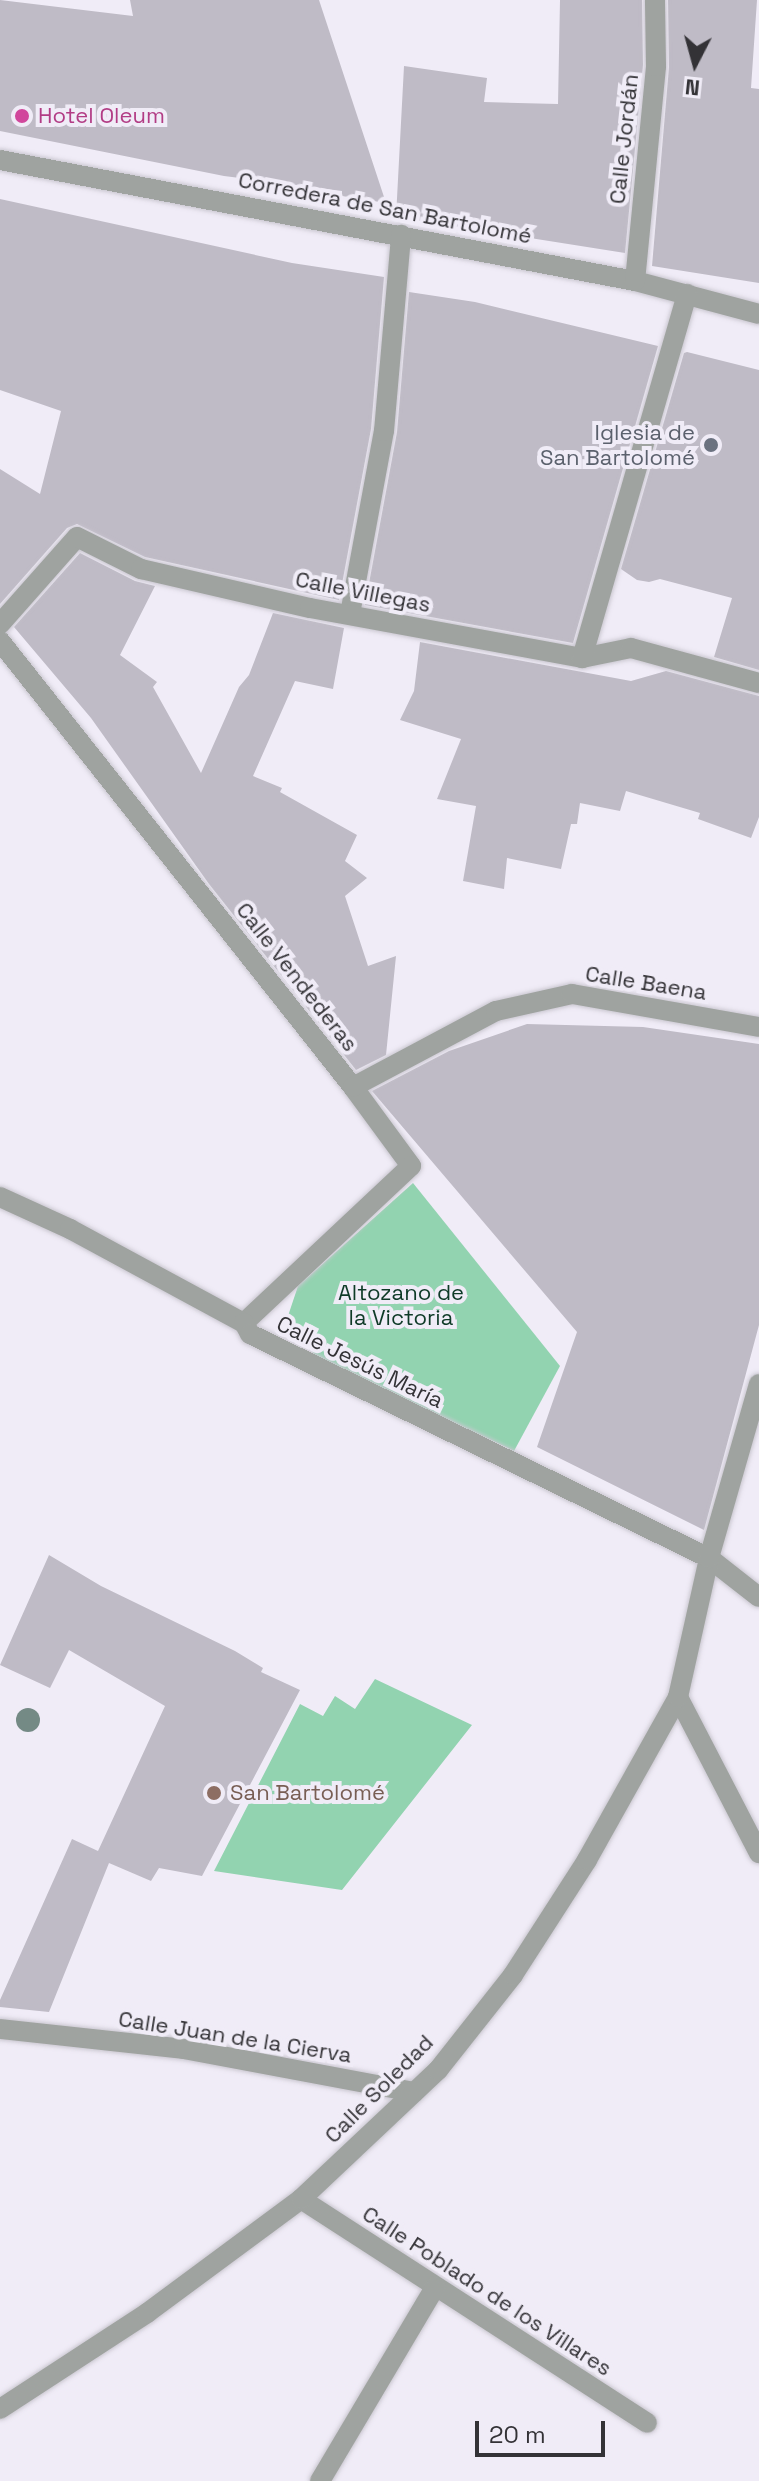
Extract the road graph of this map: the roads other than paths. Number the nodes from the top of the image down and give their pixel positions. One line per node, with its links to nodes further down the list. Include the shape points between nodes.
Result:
1 (655, 0): 4 (street, Calle Jordán, via 656,66)
2 (0, 160): 3 (street, Corredera de San Bartolomé)
3 (401, 235): 4 (street, Corredera de San Bartolomé); 7 (street, via 384,431)
4 (635, 281): 5 (street, Corredera de San Bartolomé)
5 (687, 294): 6 (street, Corredera de San Bartolomé); 10 (street)
6 (759, 314)
7 (350, 614): 8 (street, Calle Villegas, via 141,569 77,537); 10 (street, Calle Villegas)
8 (0, 624)
9 (0, 641): 13 (street, Calle Vendederas)
10 (582, 658): 11 (street, Calle Villegas, via 631,648)
11 (759, 683)
12 (759, 1027): 13 (street, Calle Baena, via 572,994 496,1011)
13 (353, 1087): 15 (street, Calle Vendederas, via 411,1166)
14 (0, 1197): 15 (street, Calle Jesús María)
15 (244, 1323): 17 (street, Calle Jesús María, via 250,1334)
16 (759, 1384): 17 (street, Calle Soledad)
17 (709, 1558): 18 (street, Calle Jesús María); 19 (street, Calle Soledad)
18 (759, 1597)
19 (678, 1697): 20 (street); 22 (street, Calle Soledad, via 587,1860 513,1975 438,2070)
20 (759, 1853)
21 (0, 2029): 22 (street, Calle Juan de la Cierva, via 184,2049)
22 (414, 2092): 23 (street, Calle Soledad)
23 (301, 2199): 24 (street, Calle Poblado de los Villares); 25 (street, Calle Soledad, via 147,2313)
24 (435, 2287): 26 (street, Calle Poblado de los Villares); 27 (street)
25 (0, 2409)
26 (647, 2423)
27 (320, 2481)

